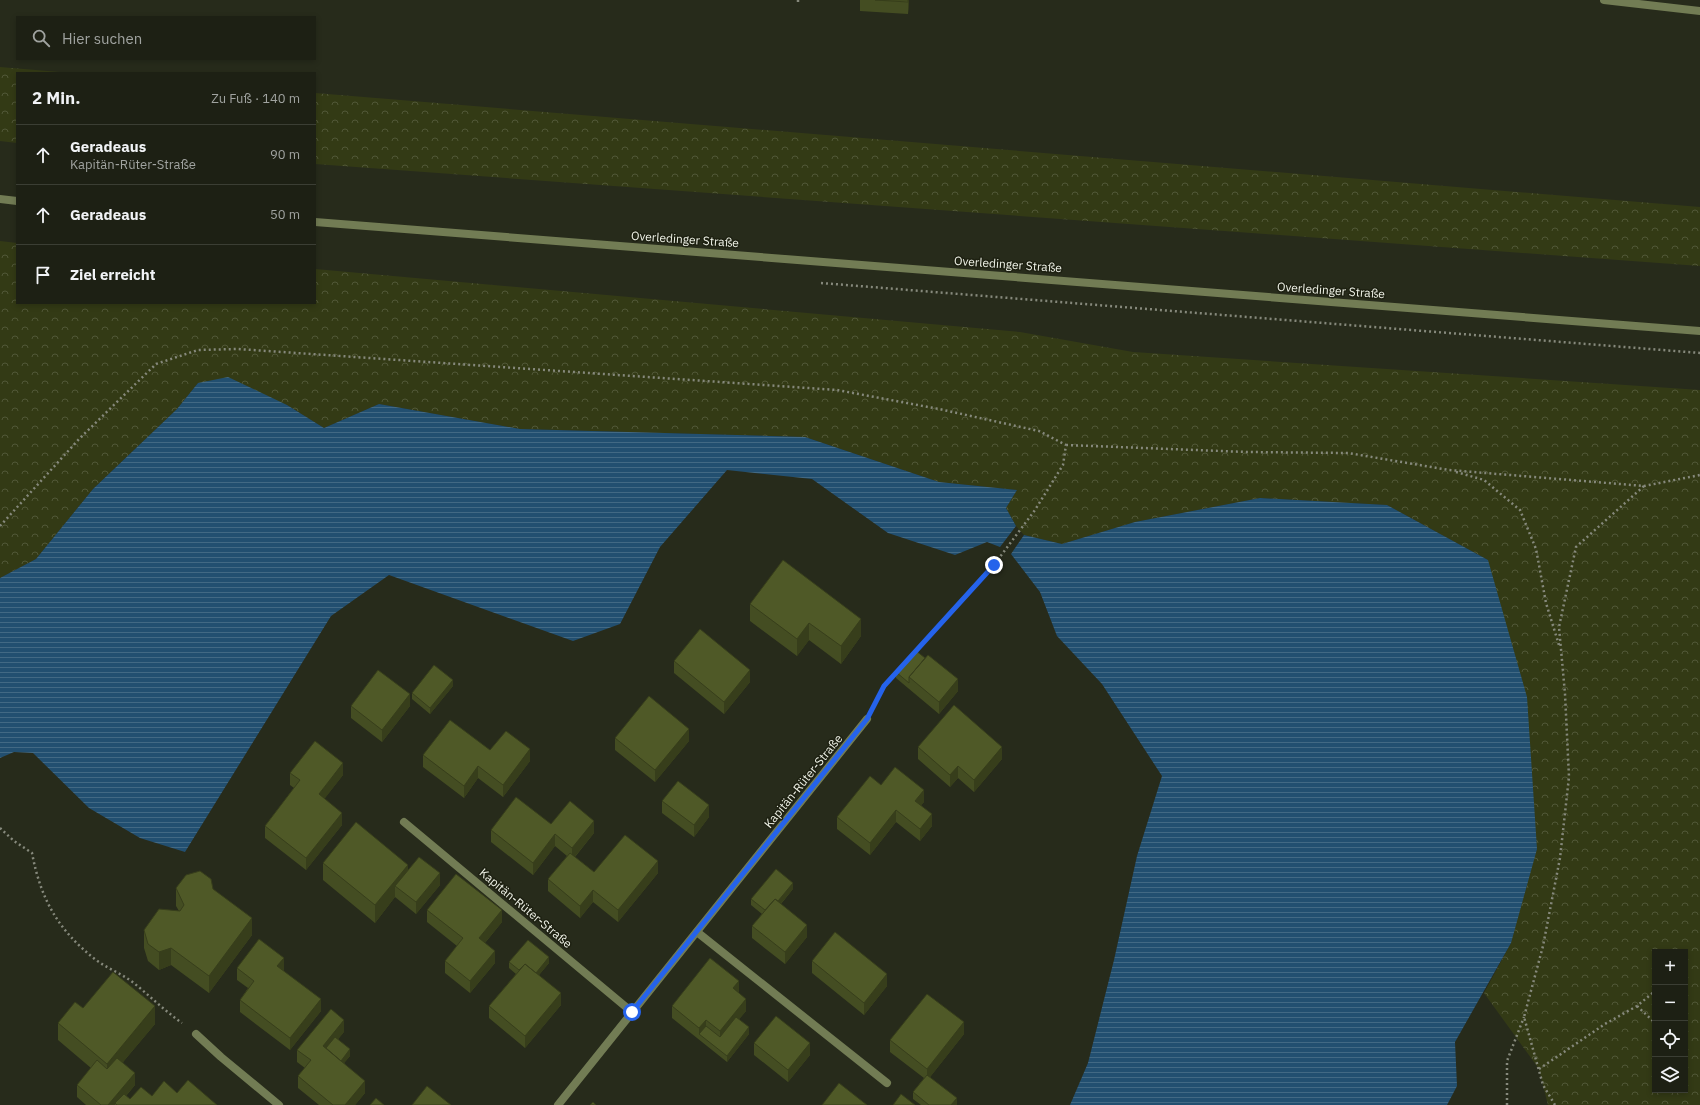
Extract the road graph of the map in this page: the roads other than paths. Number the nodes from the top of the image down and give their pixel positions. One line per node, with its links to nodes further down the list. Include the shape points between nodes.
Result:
1 (1604, 0): 2 (street)
2 (1700, 11)
3 (0, 199): 4 (street)
4 (16, 201)
5 (316, 222): 6 (street, Overledinger Straße)
6 (1700, 330)
7 (867, 719): 9 (street, Kapitän-Rüter-Straße)
8 (404, 822): 10 (street, Kapitän-Rüter-Straße)
9 (697, 932): 10 (street, Kapitän-Rüter-Straße); 12 (street)
10 (632, 1012): 14 (street, Kapitän-Rüter-Straße)
11 (196, 1034): 13 (street)
12 (887, 1083)
13 (279, 1105)
14 (558, 1105)

